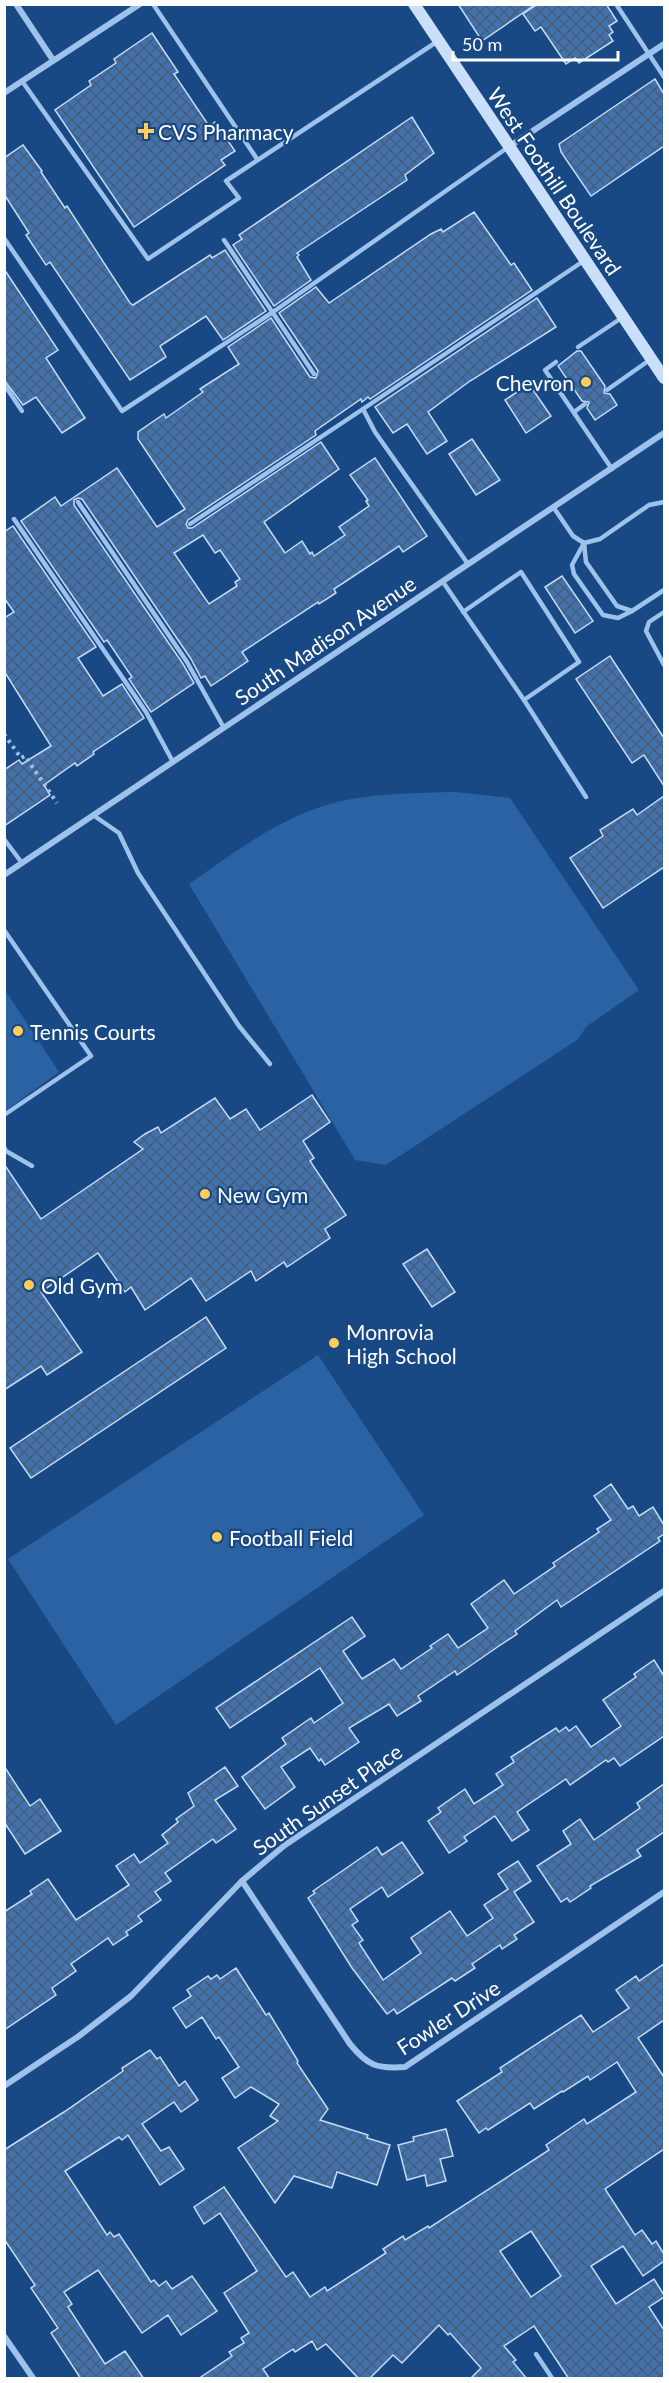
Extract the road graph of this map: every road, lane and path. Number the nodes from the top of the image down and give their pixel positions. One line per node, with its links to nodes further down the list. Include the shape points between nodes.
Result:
1 (15, 4): 9 (street)
2 (140, 4): 9 (street)
3 (153, 4): 14 (lane)
4 (414, 4): 6 (main road, West Foothill Boulevard)
5 (616, 4): 8 (lane)
6 (438, 41): 13 (main road, West Foothill Boulevard); 14 (lane)
7 (664, 44): 8 (street)
8 (650, 55): 10 (lane); 13 (street)
9 (53, 60): 11 (street)
10 (664, 77)
11 (22, 81): 12 (street); 14 (lane, via 148,259 239,198 226,181)
12 (4, 93)
13 (509, 147): 17 (main road, West Foothill Boulevard); 18 (lane)
14 (257, 159)
15 (4, 238): 18 (lane, via 122,411)
16 (224, 240): 18 (lane)
17 (585, 260): 19 (main road, West Foothill Boulevard); 28 (lane)
18 (273, 312): 23 (lane)
19 (623, 316): 20 (lane); 21 (main road, West Foothill Boulevard)
20 (578, 347)
21 (651, 359): 24 (main road, West Foothill Boulevard); 26 (lane)
22 (556, 362): 30 (lane, via 545,370)
23 (314, 374)
24 (664, 378)
25 (4, 384): 29 (lane)
26 (607, 390)
27 (585, 405): 30 (lane)
28 (363, 409): 37 (lane); 39 (lane)
29 (22, 411)
30 (574, 412): 32 (lane)
31 (664, 433): 32 (street, South Madison Avenue)
32 (612, 469): 35 (street, South Madison Avenue)
33 (78, 502): 47 (lane, via 187,662)
34 (664, 502): 38 (lane, via 649,505 600,539)
35 (554, 508): 38 (lane, via 573,536); 39 (street, South Madison Avenue)
36 (14, 519): 49 (lane, via 146,712)
37 (190, 525)
38 (585, 543): 42 (lane, via 586,562 617,606); 42 (lane, via 572,565 574,574 603,615 618,618)
39 (468, 564): 40 (street, South Madison Avenue)
40 (443, 582): 43 (lane); 47 (street, South Madison Avenue)
41 (664, 590): 42 (lane)
42 (632, 611)
43 (463, 612): 46 (lane); 46 (lane, via 521,572 579,662)
44 (664, 612): 45 (lane, via 649,622 646,631)
45 (664, 665)
46 (524, 700): 50 (lane)
47 (224, 728): 49 (street, South Madison Avenue)
48 (4, 734): 51 (path, via 21,759 25,756)
49 (173, 762): 52 (street, South Madison Avenue)
50 (586, 797)
51 (57, 802)
52 (93, 815): 54 (street, South Madison Avenue); 57 (lane, via 118,833 138,873 239,1026)
53 (4, 839): 54 (lane)
54 (22, 863): 55 (street, South Madison Avenue)
55 (4, 875)
56 (4, 930): 58 (lane, via 91,1056)
57 (270, 1064)
58 (4, 1115)
59 (4, 1147): 60 (lane)
60 (32, 1166)
61 (664, 1591): 62 (street, South Sunset Place, via 285,1845)
62 (242, 1881): 63 (street, Fowler Drive, via 350,2044 363,2061 384,2069 405,2067); 64 (street, South Sunset Place, via 131,1996 80,2036)
63 (664, 1892)
64 (4, 2086)
65 (4, 2336): 67 (street)
66 (536, 2354): 68 (lane)
67 (33, 2379)
68 (552, 2379)

